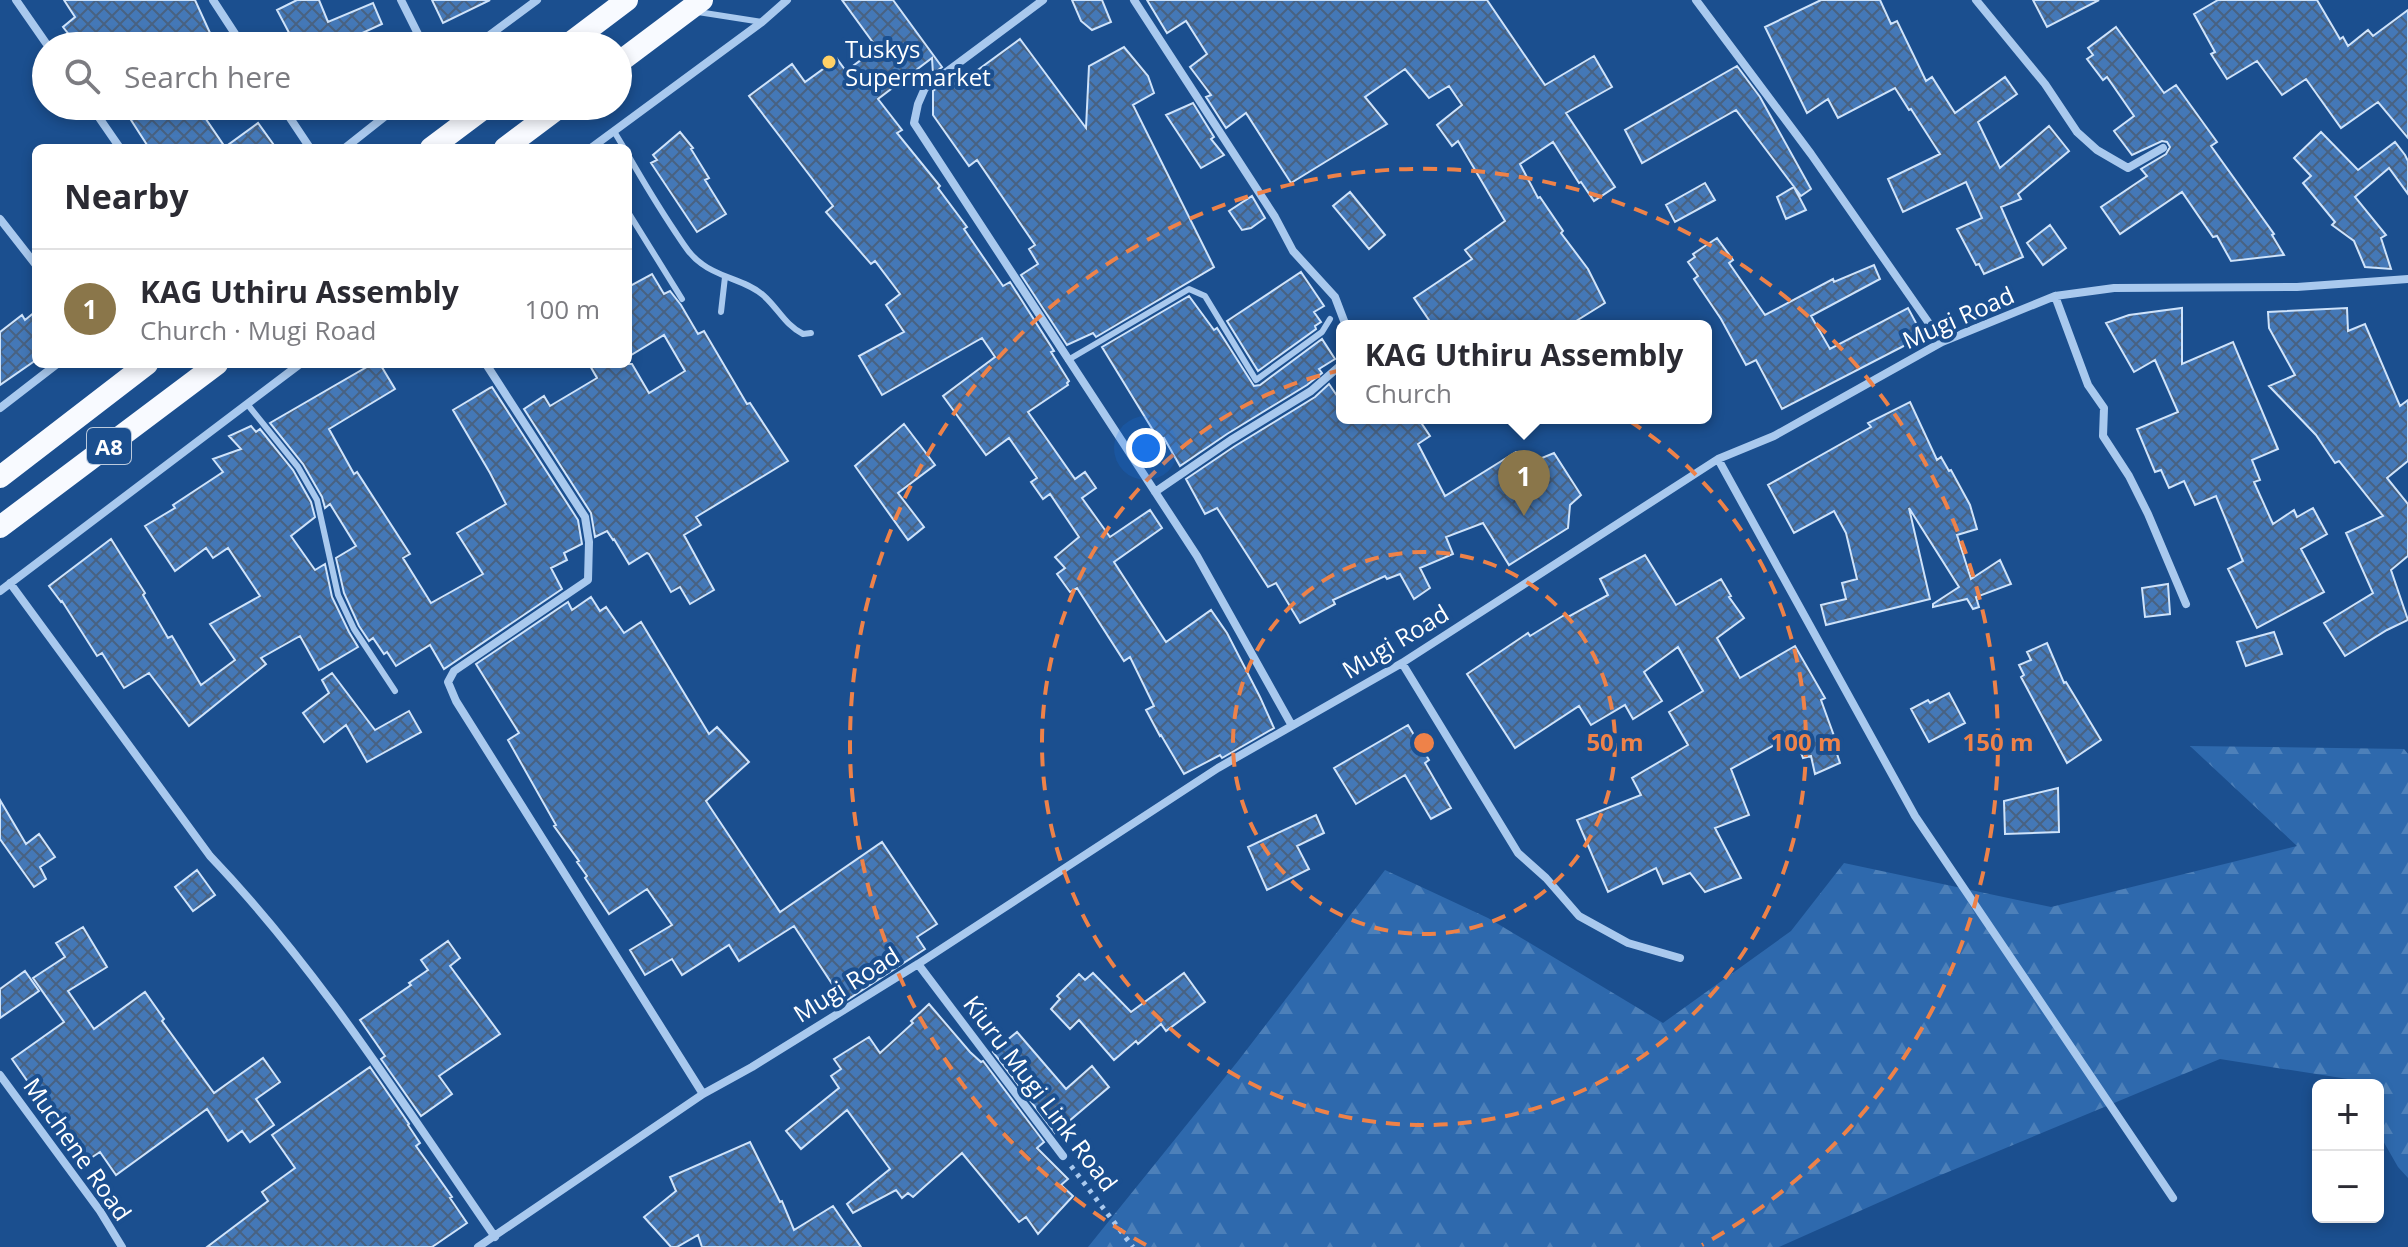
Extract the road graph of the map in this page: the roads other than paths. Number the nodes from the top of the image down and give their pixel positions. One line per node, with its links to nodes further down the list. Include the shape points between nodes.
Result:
1 (16, 0): 13 (street)
2 (213, 0): 14 (street)
3 (401, 0): 15 (street)
4 (537, 0): 16 (street)
5 (627, 0): 17 (highway)
6 (787, 0): 12 (street)
7 (1043, 0): 46 (street, via 925,88 914,123)
8 (1134, 0): 43 (street, via 1293,251 1335,297)
9 (1696, 0): 45 (street)
10 (1976, 0): 32 (street, via 2077,132 2097,150 2128,168)
11 (695, 5): 12 (lane); 18 (highway)
12 (762, 22): 24 (street)
13 (38, 32)
14 (234, 32)
15 (417, 32)
16 (494, 32)
17 (585, 32)
18 (632, 52)
19 (101, 120): 25 (street)
20 (291, 120): 26 (street)
21 (380, 120): 27 (street)
22 (468, 120): 28 (highway)
23 (542, 120): 29 (highway)
24 (615, 133): 30 (street); 31 (lane)
25 (117, 144)
26 (307, 144)
27 (350, 144)
28 (436, 144)
29 (510, 144)
30 (597, 144)
31 (622, 144)
32 (2163, 148)
33 (632, 161): 37 (lane, via 688,251)
34 (632, 218): 40 (lane)
35 (0, 219): 36 (street)
36 (32, 260)
37 (725, 277): 41 (lane); 44 (lane, via 762,295 795,330)
38 (2408, 279): 39 (street, Mugi Road, via 2297,287 2114,288)
39 (2055, 296): 45 (street, Mugi Road); 61 (street, via 2088,385 2104,408 2103,436 2148,514)
40 (682, 299)
41 (721, 312)
42 (1330, 319): 46 (lane, via 1322,332 1256,380 1205,296 1189,289)
43 (1344, 320)
44 (811, 333)
45 (1942, 342): 55 (street, Mugi Road, via 1774,436)
46 (1068, 360): 57 (street)
47 (52, 368): 54 (street)
48 (142, 368): 56 (highway, A8)
49 (212, 368): 58 (highway, A8)
50 (295, 368): 53 (street)
51 (489, 368): 68 (street, via 585,517 588,580 454,671 448,682)
52 (1336, 369): 57 (street)
53 (248, 405): 59 (street); 63 (lane, via 298,467 317,500 338,595)
54 (0, 408)
55 (1718, 459): 62 (street, Mugi Road); 70 (street, via 1915,816)
56 (0, 477)
57 (1155, 492): 64 (street)
58 (0, 527)
59 (10, 583): 60 (street); 71 (street, via 210,856 313,975)
60 (0, 591)
61 (2186, 604)
62 (1402, 663): 64 (street, Mugi Road); 65 (street, via 1518,853 1579,916 1628,943)
63 (395, 691)
64 (1291, 724): 66 (street, Mugi Road)
65 (1680, 958)
66 (918, 964): 68 (street, Mugi Road); 69 (street, Kiuru Mugi Link Road)
67 (0, 1075): 72 (street, Muchene Road)
68 (703, 1094): 71 (street, Mugi Road)
69 (1063, 1156)
70 (2173, 1198)
71 (495, 1237): 73 (street, Mugi Road)
72 (122, 1247)
73 (478, 1247)

